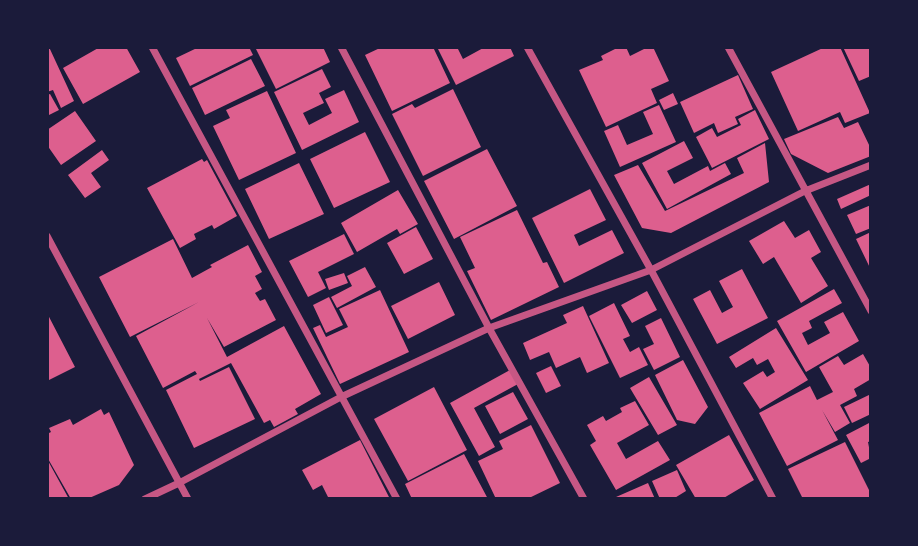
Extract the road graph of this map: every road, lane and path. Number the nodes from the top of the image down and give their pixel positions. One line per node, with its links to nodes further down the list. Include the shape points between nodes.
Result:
1 (152, 47): 11 (street)
2 (341, 47): 10 (street)
3 (527, 47): 8 (street)
4 (728, 47): 6 (street)
5 (871, 165): 6 (street)
6 (805, 191): 8 (street); 9 (street)
7 (47, 236): 12 (street)
8 (651, 270): 10 (street); 17 (street)
9 (871, 311)
10 (489, 328): 11 (street); 16 (street)
11 (341, 397): 12 (street); 15 (street)
12 (179, 483): 13 (street); 14 (street)
13 (145, 499)
14 (188, 499)
15 (397, 499)
16 (584, 499)
17 (773, 499)

